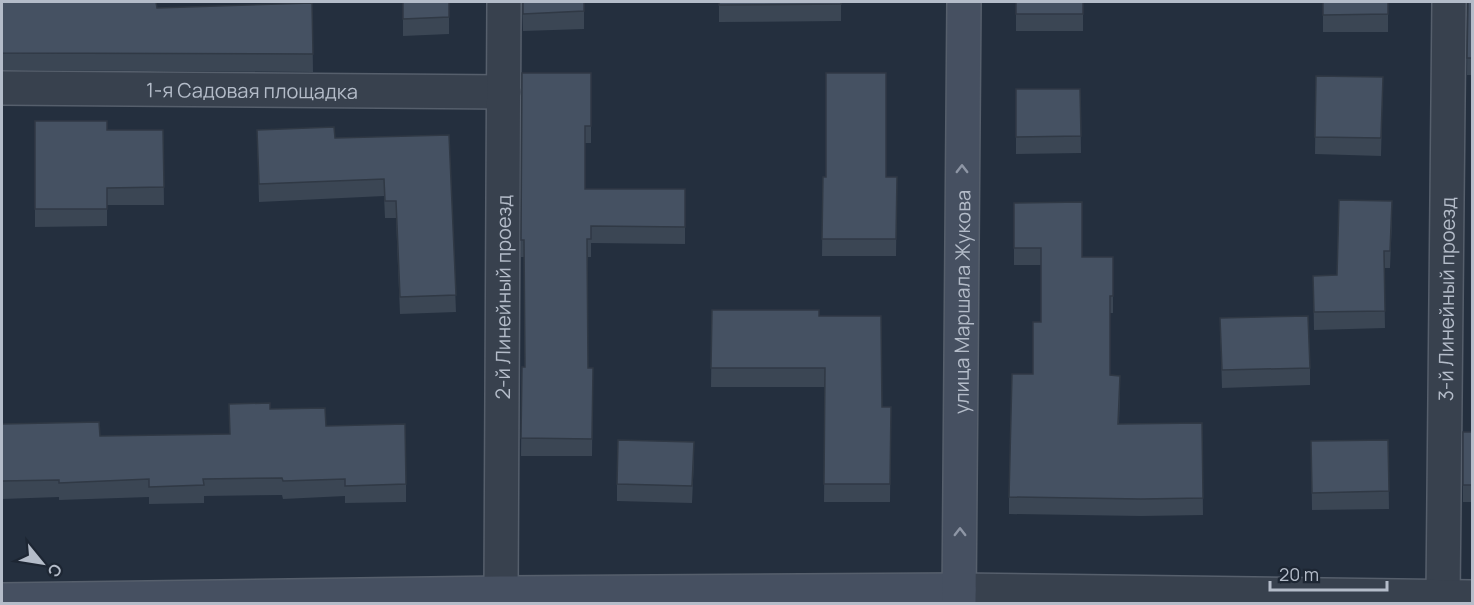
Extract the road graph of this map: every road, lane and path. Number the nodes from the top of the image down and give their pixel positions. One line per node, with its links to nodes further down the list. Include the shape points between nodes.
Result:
1 (504, 2): 5 (street, 2-й Линейный проезд)
2 (964, 2): 9 (main road, улица Маршала Жукова, one-way to 2)
3 (1449, 2): 6 (street, 3-й Линейный проезд)
4 (2, 87): 5 (street, 1-я Садовая площадка)
5 (504, 92): 7 (street, 2-й Линейный проезд)
6 (1461, 103): 10 (street, 3-й Линейный проезд)
7 (501, 593): 8 (main road); 11 (main road)
8 (889, 597): 9 (main road)
9 (959, 597): 10 (street)
10 (1458, 597)
11 (2, 600)

